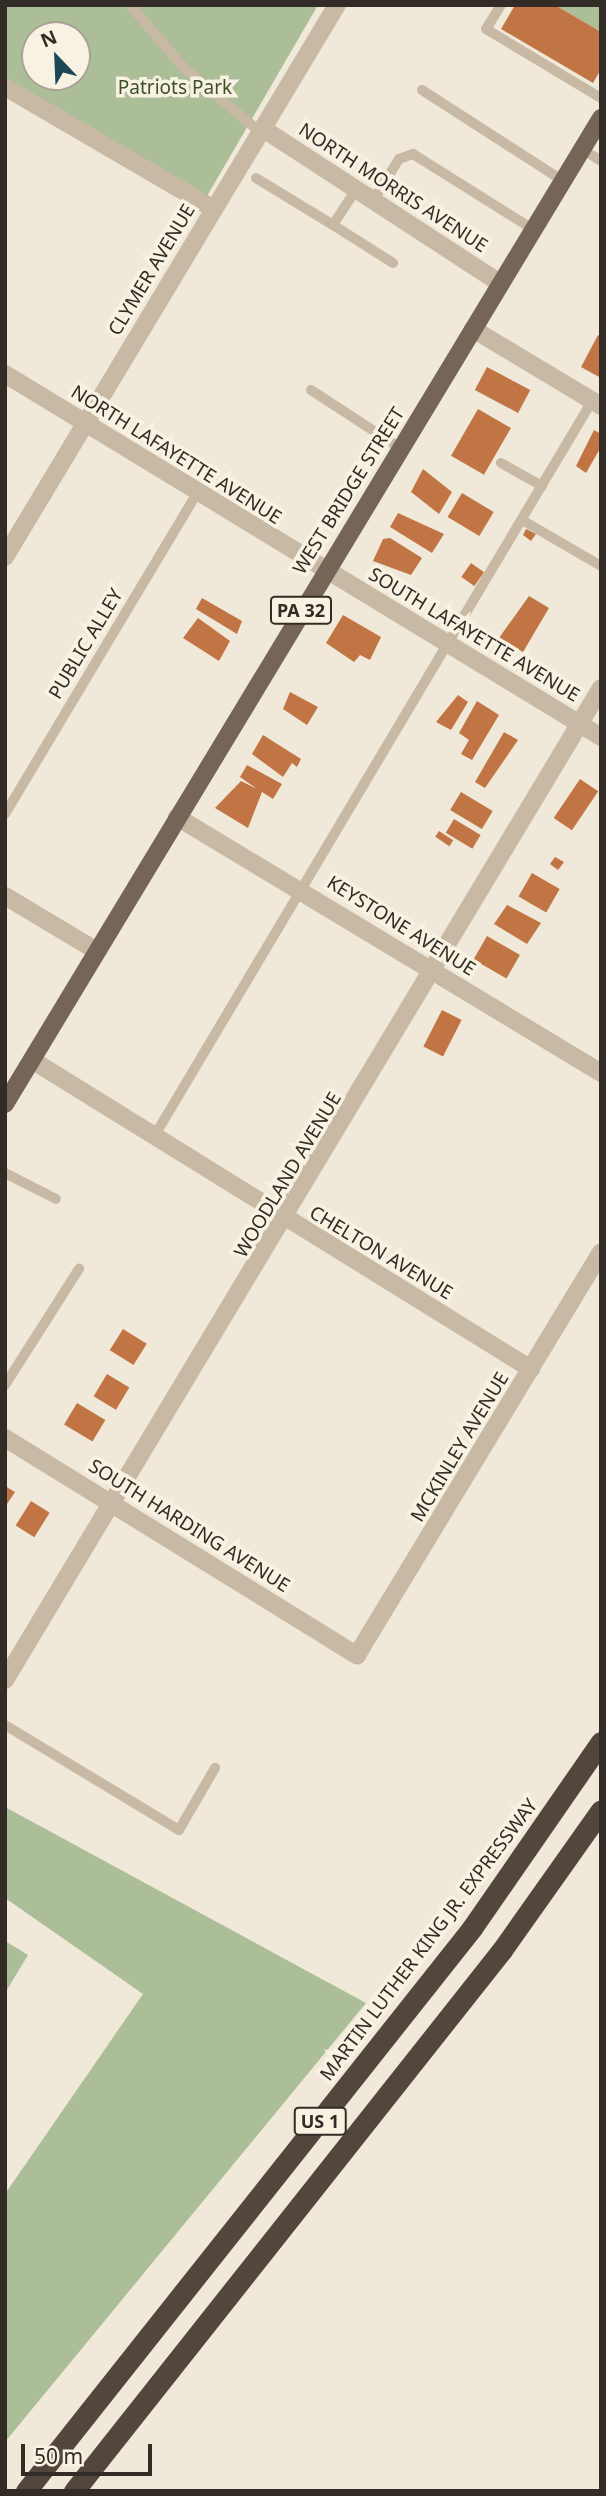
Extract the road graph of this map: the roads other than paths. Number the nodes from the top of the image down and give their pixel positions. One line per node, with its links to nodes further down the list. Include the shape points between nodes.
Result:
1 (130, 5): 8 (lane, via 184,68)
2 (337, 5): 8 (street, CLYMER AVENUE)
3 (501, 5): 6 (lane, via 486,29)
4 (5, 88): 15 (street)
5 (422, 90): 12 (lane)
6 (601, 99)
7 (601, 118): 9 (main road, WEST BRIDGE STREET / PA 32)
8 (261, 130): 13 (street, NORTH MORRIS AVENUE); 15 (street, CLYMER AVENUE)
9 (582, 149): 10 (lane); 12 (main road, WEST BRIDGE STREET / PA 32)
10 (601, 160)
11 (256, 178): 16 (lane)
12 (563, 181): 17 (main road, WEST BRIDGE STREET / PA 32)
13 (355, 191): 14 (street, NORTH MORRIS AVENUE); 16 (lane)
14 (372, 202): 17 (lane, via 399,159 413,154); 19 (street, NORTH MORRIS AVENUE)
15 (214, 209): 24 (street, CLYMER AVENUE)
16 (333, 225): 18 (lane)
17 (534, 230): 19 (main road, WEST BRIDGE STREET / PA 32)
18 (393, 263)
19 (501, 284): 20 (main road, WEST BRIDGE STREET / PA 32)
20 (473, 329): 23 (street); 25 (main road, WEST BRIDGE STREET / PA 32)
21 (5, 374): 24 (street, NORTH LAFAYETTE AVENUE)
22 (311, 390): 25 (lane)
23 (596, 404): 27 (lane)
24 (84, 422): 28 (street, NORTH LAFAYETTE AVENUE); 30 (street, CLYMER AVENUE)
25 (400, 448): 32 (main road, WEST BRIDGE STREET / PA 32)
26 (501, 463): 27 (lane)
27 (542, 486): 29 (lane)
28 (198, 492): 32 (street, NORTH LAFAYETTE AVENUE); 37 (lane, PUBLIC ALLEY)
29 (522, 520): 31 (lane); 33 (lane)
30 (5, 557)
31 (601, 566)
32 (325, 570): 33 (street, SOUTH LAFAYETTE AVENUE); 38 (main road, WEST BRIDGE STREET / PA 32)
33 (451, 645): 35 (street, SOUTH LAFAYETTE AVENUE); 39 (lane)
34 (601, 688): 35 (street, WOODLAND AVENUE)
35 (580, 724): 36 (street, SOUTH LAFAYETTE AVENUE); 42 (street, WOODLAND AVENUE)
36 (601, 737)
37 (5, 814)
38 (177, 817): 39 (street, KEYSTONE AVENUE); 41 (main road, WEST BRIDGE STREET / PA 32)
39 (305, 891): 42 (street, KEYSTONE AVENUE); 46 (lane)
40 (5, 896): 41 (street)
41 (97, 951): 43 (main road, WEST BRIDGE STREET / PA 32)
42 (433, 972): 44 (street, KEYSTONE AVENUE); 49 (street, WOODLAND AVENUE)
43 (32, 1060): 45 (main road, WEST BRIDGE STREET / PA 32); 46 (street, CHELTON AVENUE)
44 (601, 1073)
45 (5, 1104)
46 (155, 1135): 49 (street, CHELTON AVENUE)
47 (5, 1173): 48 (lane)
48 (56, 1199)
49 (286, 1219): 52 (street, CHELTON AVENUE); 55 (street, WOODLAND AVENUE)
50 (601, 1252): 52 (street, MCKINLEY AVENUE)
51 (79, 1269): 53 (lane)
52 (531, 1369): 56 (street, MCKINLEY AVENUE, via 356,1654)
53 (5, 1385)
54 (5, 1438): 55 (street, SOUTH HARDING AVENUE)
55 (113, 1503): 56 (street, SOUTH HARDING AVENUE); 57 (street, WOODLAND AVENUE)
56 (350, 1650)
57 (5, 1680)
58 (5, 1725): 60 (lane, via 179,1830)
59 (601, 1742): 62 (highway, MARTIN LUTHER KING JR. EXPRESSWAY / US 1, via 472,1928)
60 (215, 1768)
61 (601, 1810): 63 (highway, US 1, via 472,1990)
62 (26, 2491)
63 (74, 2491)

